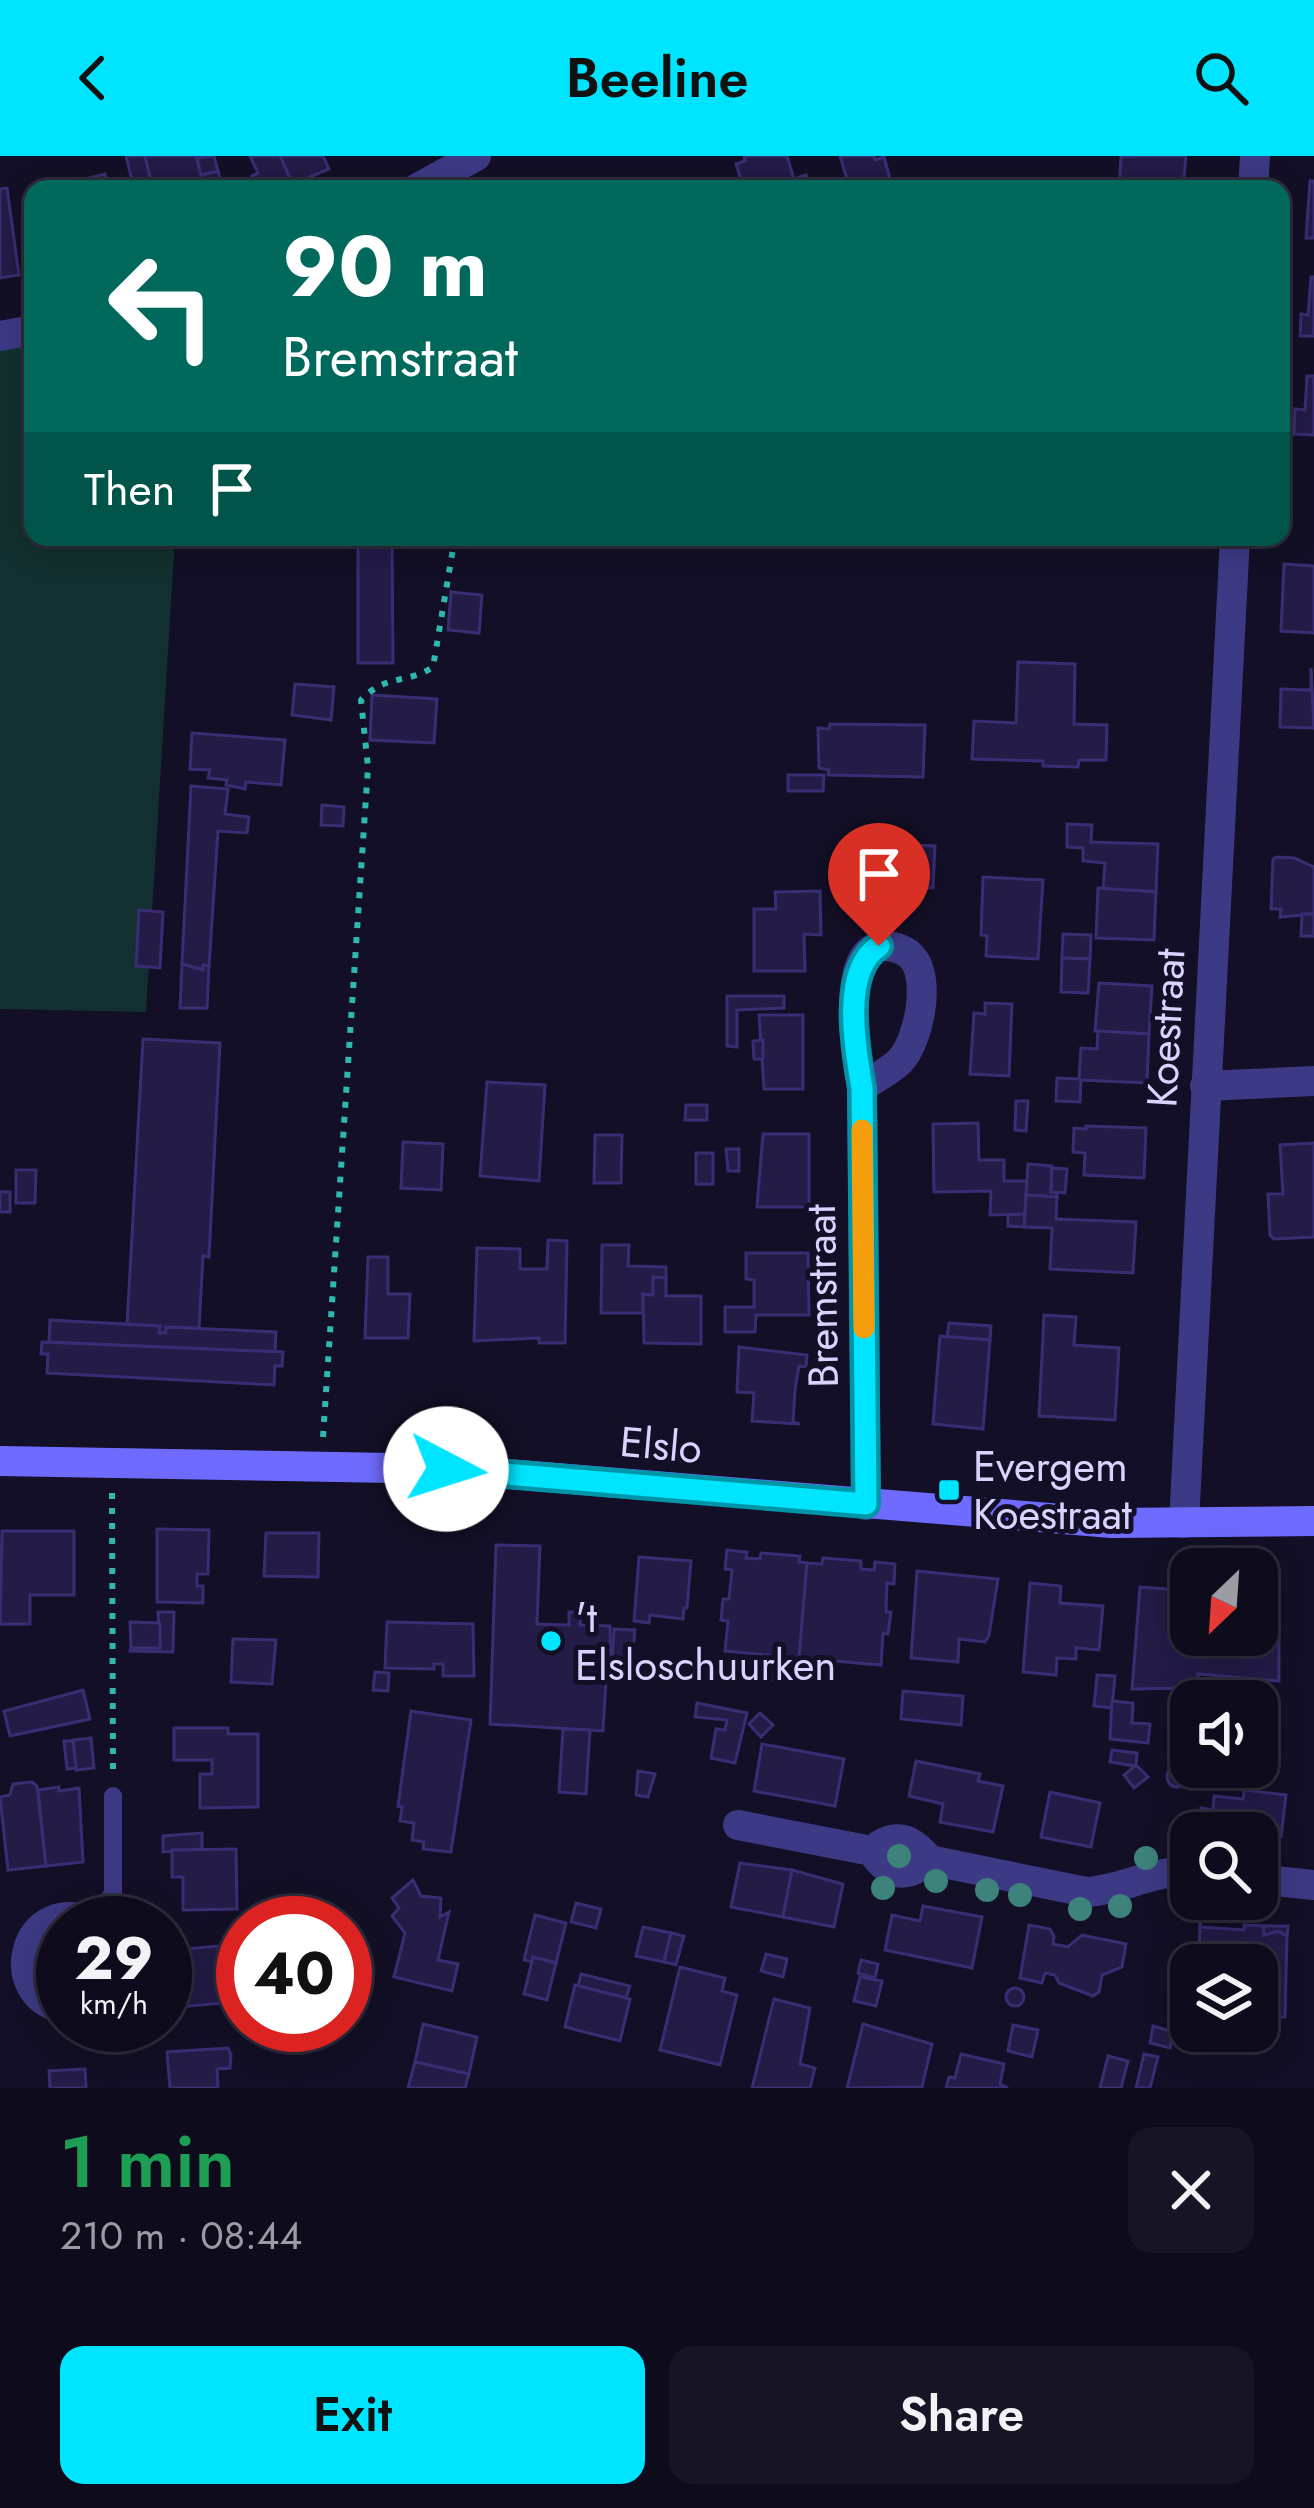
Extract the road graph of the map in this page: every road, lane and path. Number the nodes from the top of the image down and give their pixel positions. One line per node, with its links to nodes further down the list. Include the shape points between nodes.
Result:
1 (476, 156): 2 (street)
2 (432, 180)
3 (453, 546): 10 (path, via 433,667 377,683 361,700 368,767)
4 (1235, 546): 6 (street, Koestraat)
5 (1314, 1081): 6 (street)
6 (1205, 1086): 13 (street, Koestraat)
7 (862, 1088): 11 (street, Bremstraat)
8 (0, 1461): 9 (street, Elslo)
9 (112, 1463): 10 (street, Elslo); 14 (path)
10 (322, 1465): 11 (street, Elslo)
11 (866, 1504): 13 (street, Elslo)
12 (1314, 1522): 13 (street, Elslo)
13 (1184, 1523)
14 (113, 1796): 19 (lane)
15 (738, 1825): 16 (street, via 872,1851 903,1874 929,1860 1086,1892)
16 (1170, 1870)
17 (1278, 1881): 18 (street)
18 (1314, 1885)
19 (111, 1896)
20 (12, 1949): 21 (street)
21 (36, 1994)

